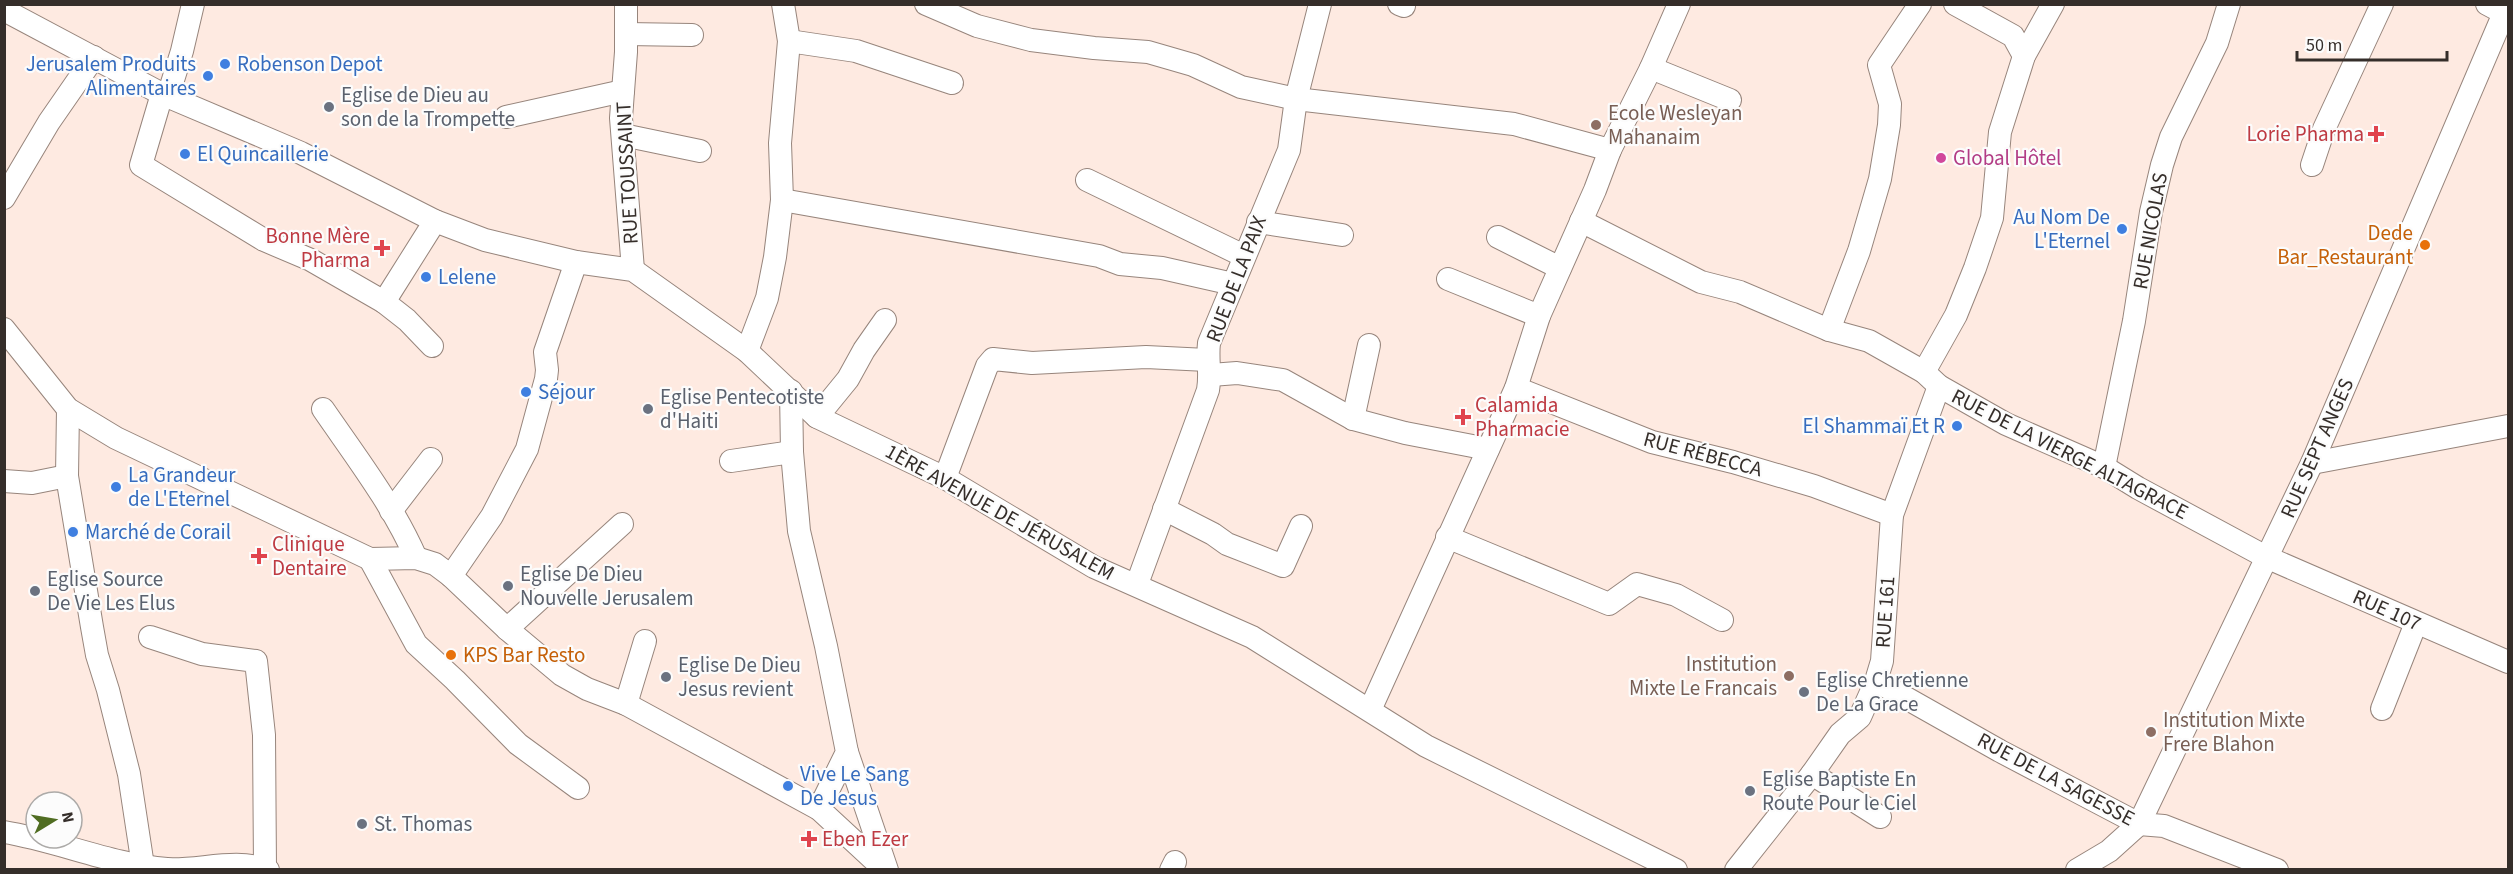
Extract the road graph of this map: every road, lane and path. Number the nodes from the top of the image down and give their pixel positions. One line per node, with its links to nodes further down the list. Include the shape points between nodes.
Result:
1 (193, 4): 22 (street, via 182,51)
2 (626, 4): 14 (street, RUE TOUSSAINT)
3 (783, 4): 16 (street)
4 (926, 4): 23 (street, via 977,26 1031,39 1148,52 1193,65 1242,87)
5 (1320, 4): 23 (street, RUE DE LA PAIX)
6 (1679, 4): 19 (street)
7 (1920, 4): 48 (street, via 1879,65 1890,104 1880,179 1859,251)
8 (1954, 4): 17 (street, via 2013,36)
9 (2053, 4): 17 (street, RUE 161)
10 (2229, 4): 67 (street, RUE NICOLAS, via 2217,43 2171,137 2162,165)
11 (2382, 4): 29 (street, via 2324,129)
12 (2502, 9): 66 (street, RUE SEPT ANGES)
13 (4, 10): 18 (street)
14 (626, 34): 15 (street); 21 (street, RUE TOUSSAINT)
15 (692, 35)
16 (789, 40): 20 (street, via 856,51); 32 (street, via 780,143)
17 (2024, 56): 54 (street, RUE 161, via 2000,132 1992,218)
18 (94, 57): 22 (street); 31 (street)
19 (1652, 68): 24 (street); 28 (street)
20 (952, 83)
21 (623, 91): 25 (street); 26 (street, RUE TOUSSAINT)
22 (165, 95): 33 (street, via 301,153); 44 (street, via 141,165 264,240 311,260)
23 (1296, 99): 28 (street, via 1514,124); 35 (street, RUE DE LA PAIX, via 1289,150)
24 (1730, 100)
25 (506, 117)
26 (623, 135): 27 (street); 41 (street, RUE TOUSSAINT)
27 (700, 150)
28 (1610, 150): 34 (street)
29 (2312, 165)
30 (1087, 180): 38 (street)
31 (4, 198)
32 (782, 200): 43 (street); 51 (street, via 767,298)
33 (435, 221): 39 (street, via 486,240); 44 (street)
34 (1581, 221): 40 (street); 48 (street, RUE DE LA VIERGE ALTAGRACE, via 1701,282 1740,292)
35 (1258, 222): 36 (street); 38 (street, RUE DE LA PAIX)
36 (1342, 235)
37 (1498, 237): 40 (street)
38 (1244, 256): 43 (street, RUE DE LA PAIX)
39 (576, 262): 41 (street); 80 (street, via 545,352 546,379 527,449 492,516)
40 (1560, 268): 45 (street)
41 (633, 270): 51 (street, 1ÈRE AVENUE DE JÉRUSALEM)
42 (1448, 279): 45 (street)
43 (1233, 284): 53 (street, RUE DE LA PAIX, via 1209,343)
44 (384, 302): 50 (street)
45 (1539, 315): 55 (street)
46 (885, 320): 59 (street, via 848,379)
47 (4, 329): 52 (street)
48 (1829, 330): 54 (street, RUE DE LA VIERGE ALTAGRACE, via 1869,341)
49 (1369, 345): 60 (street)
50 (432, 346)
51 (747, 351): 56 (street, 1ÈRE AVENUE DE JÉRUSALEM)
52 (14, 354): 57 (street)
53 (1208, 368): 60 (street, via 1283,380); 69 (street, via 1146,357 1032,363 993,358); 71 (street, RUE DE LA PAIX, via 1208,390)
54 (1932, 379): 67 (street, RUE DE LA VIERGE ALTAGRACE, via 2006,424); 73 (street, RUE 161)
55 (1516, 388): 62 (street); 73 (street, RUE RÉBECCA, via 1652,442 1814,486)
56 (791, 391): 59 (street, 1ÈRE AVENUE DE JÉRUSALEM); 63 (street)
57 (68, 409): 68 (street); 79 (street, via 116,438)
58 (323, 409): 72 (street)
59 (817, 417): 69 (street, 1ÈRE AVENUE DE JÉRUSALEM)
60 (1353, 419): 62 (street)
61 (2508, 426): 66 (street)
62 (1488, 449): 76 (street)
63 (792, 452): 65 (street); 92 (street, via 799,531)
64 (431, 459): 72 (street)
65 (731, 460)
66 (2312, 463): 77 (street, RUE SEPT ANGES)
67 (2104, 467): 77 (street, RUE DE LA VIERGE ALTAGRACE)
68 (67, 476): 70 (street, via 32,483); 99 (street, via 97,655 129,774)
69 (945, 478): 81 (street, 1ÈRE AVENUE DE JÉRUSALEM, via 1094,567)
70 (4, 481)
71 (1164, 509): 75 (street, via 1227,544 1283,566); 81 (street, RUE DE LA PAIX)
72 (391, 511): 78 (street)
73 (1892, 515): 88 (street, RUE 161, via 1882,661)
74 (622, 524): 84 (street)
75 (1301, 526)
76 (1447, 537): 82 (street, via 1609,604 1637,584 1676,595); 91 (street)
77 (2266, 557): 83 (street, RUE 107); 97 (street, RUE SEPT ANGES)
78 (416, 558): 79 (street); 80 (street, via 435,564)
79 (370, 560): 94 (street, via 416,644 518,744)
80 (451, 576): 84 (street)
81 (1137, 584): 91 (street, 1ÈRE AVENUE DE JÉRUSALEM, via 1252,637)
82 (1722, 620)
83 (2416, 622): 87 (street, RUE 107); 90 (street)
84 (507, 629): 89 (street, via 562,675)
85 (150, 637): 100 (street, via 202,654 256,661 264,735)
86 (645, 641): 89 (street)
87 (2508, 663)
88 (1876, 681): 93 (street, RUE 161, via 1860,717 1840,734); 97 (street, RUE DE LA SAGESSE)
89 (626, 704): 95 (street)
90 (2382, 709)
91 (1370, 710): 102 (street, 1ÈRE AVENUE DE JÉRUSALEM, via 1426,746)
92 (847, 752): 95 (street); 101 (street)
93 (1812, 774): 96 (street); 103 (street, RUE 161)
94 (578, 788)
95 (819, 809): 101 (street)
96 (1880, 817)
97 (2139, 824): 104 (street, RUE SEPT ANGES, via 2109,851); 105 (street, RUE DE LA SAGESSE, via 2164,826)
98 (4, 832): 99 (street)
99 (143, 866): 100 (street, via 168,869 227,865)
100 (267, 869)
101 (886, 870)
102 (1676, 870)
103 (1736, 870)
104 (2078, 870)
105 (2277, 870)

